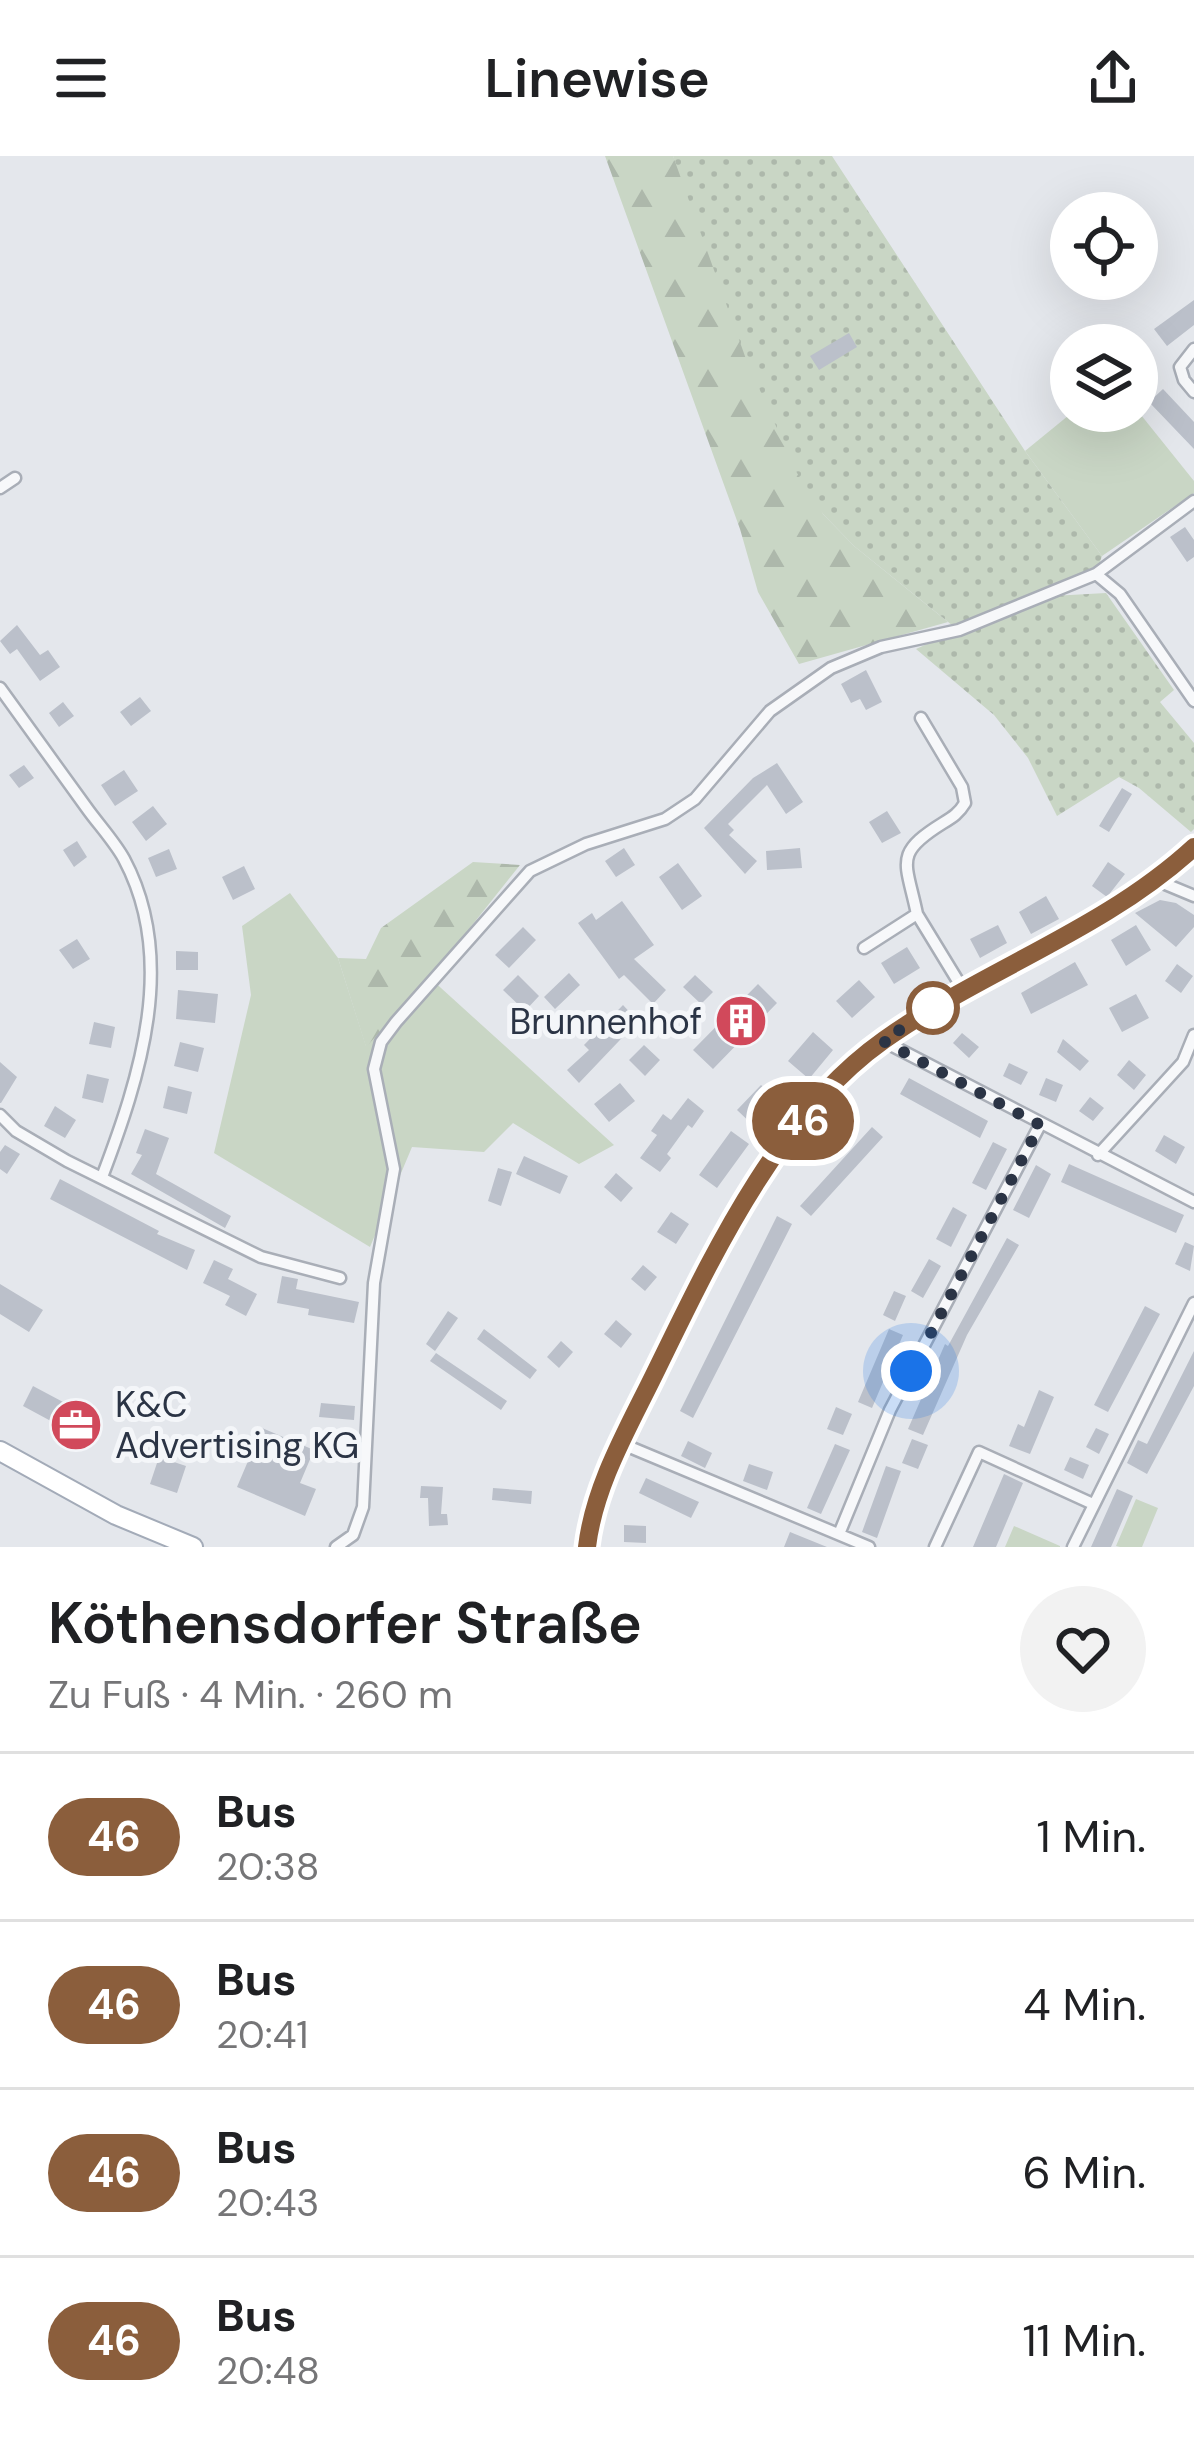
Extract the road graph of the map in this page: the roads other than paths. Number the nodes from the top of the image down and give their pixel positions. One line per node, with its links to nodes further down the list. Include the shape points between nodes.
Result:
1 (1194, 349): 2 (street, via 1180,367)
2 (1194, 392)
3 (15, 478): 4 (street)
4 (0, 488)
5 (1194, 501): 6 (street)
6 (1096, 574): 8 (street, via 1120,594); 31 (street, via 959,630 831,668 770,711 695,799 530,871 396,1022 374,1069 394,1169 372,1303 363,1507 353,1535)
7 (0, 688): 22 (street, via 123,858 146,914 148,1017 127,1114)
8 (1194, 701)
9 (921, 718): 13 (street, via 965,803 912,842)
10 (1194, 848): 11 (main road)
11 (1158, 881): 12 (street); 15 (main road)
12 (1194, 896)
13 (917, 914): 14 (street); 15 (street)
14 (865, 948)
15 (964, 991): 17 (main road)
16 (1194, 1035): 18 (street)
17 (883, 1041): 20 (street); 26 (main road, via 776,1153 724,1232)
18 (1188, 1065): 21 (street)
19 (0, 1115): 22 (street)
20 (1040, 1125): 21 (street); 29 (street, via 890,1410)
21 (1098, 1155): 23 (street)
22 (102, 1177): 24 (street, via 261,1257)
23 (1194, 1202)
24 (340, 1278)
25 (1194, 1303): 28 (street)
26 (620, 1443): 29 (street); 32 (main road)
27 (0, 1451): 30 (main road)
28 (1093, 1504): 34 (street, via 979,1452); 35 (street)
29 (839, 1534): 33 (street)
30 (193, 1547)
31 (336, 1547)
32 (587, 1547)
33 (868, 1547)
34 (935, 1547)
35 (1073, 1547)

